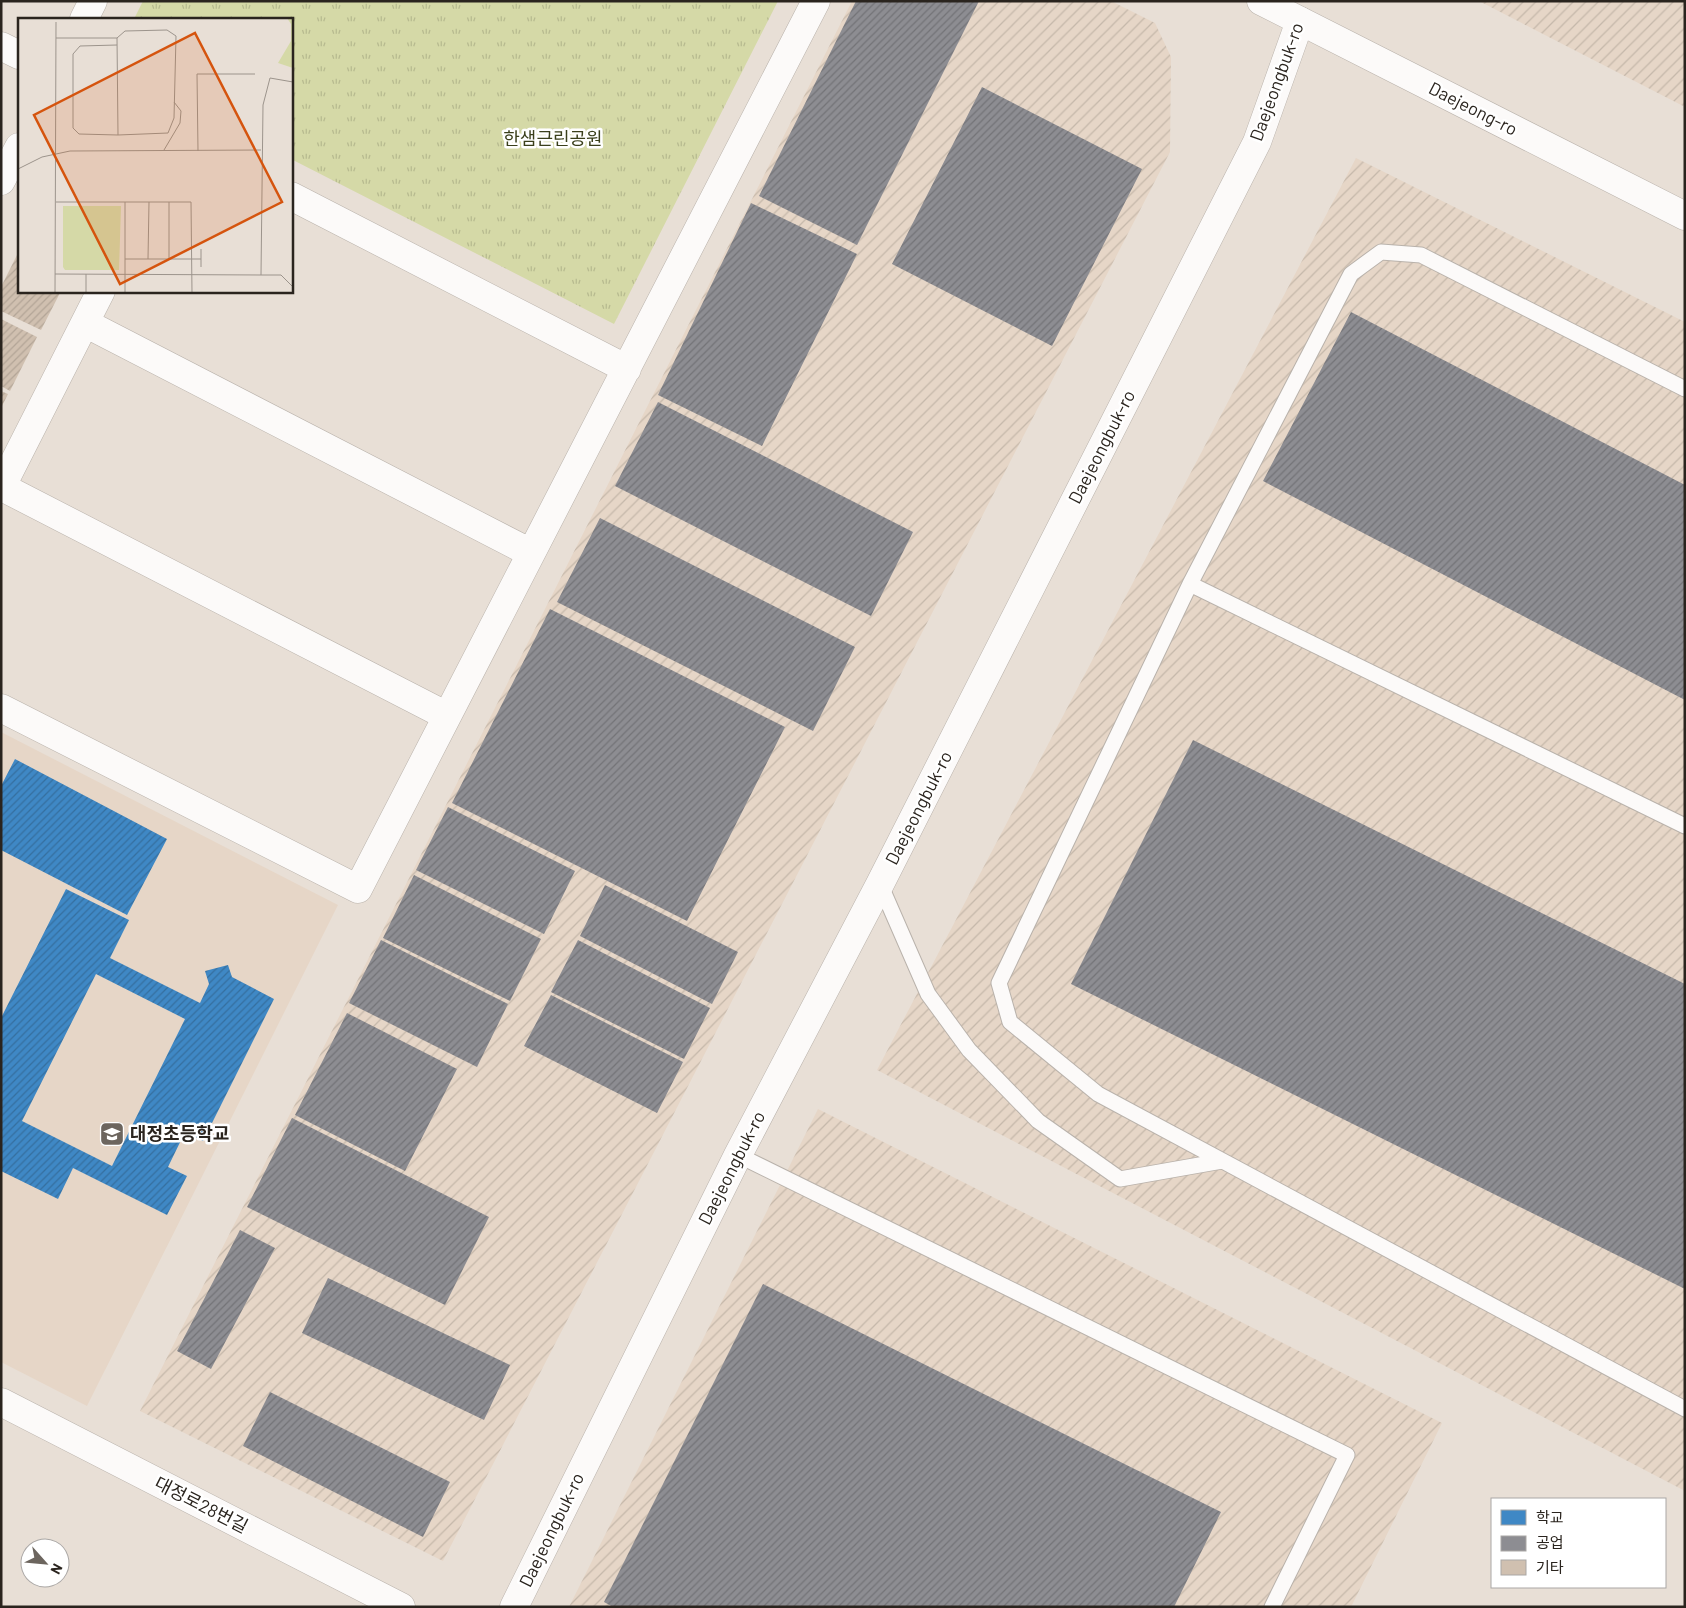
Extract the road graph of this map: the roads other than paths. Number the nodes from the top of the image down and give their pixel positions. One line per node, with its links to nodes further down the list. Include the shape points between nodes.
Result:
1 (93, 1): 5 (street)
2 (816, 1): 14 (street)
3 (1261, 1): 4 (street, Daejeong-ro)
4 (1302, 11): 11 (street, Daejeong-ro); 22 (street, Daejeongbuk-ro, via 1257,142)
5 (84, 18)
6 (1, 46): 7 (street)
7 (18, 54)
8 (18, 149): 9 (street)
9 (1, 181)
10 (292, 197): 14 (street)
11 (1685, 216)
12 (100, 292): 13 (street)
13 (85, 323): 16 (street); 17 (street)
14 (627, 369): 17 (street)
15 (1685, 389): 18 (lane, via 1422,255 1381,252 1351,274)
16 (2, 487): 20 (street)
17 (531, 554): 20 (street)
18 (1190, 584): 21 (lane); 24 (lane, via 999,983 1010,1022 1098,1094)
19 (1, 708): 20 (street, via 358,889)
20 (447, 716)
21 (1685, 826)
22 (880, 884): 23 (street, Daejeongbuk-ro); 24 (lane, via 928,994 969,1050 1038,1121 1120,1179)
23 (738, 1155): 28 (street, Daejeongbuk-ro); 29 (lane, via 1346,1455)
24 (1222, 1161): 26 (lane)
25 (1, 1402): 27 (street, 대정로28번길)
26 (1685, 1409)
27 (401, 1607)
28 (514, 1607)
29 (1272, 1607)

